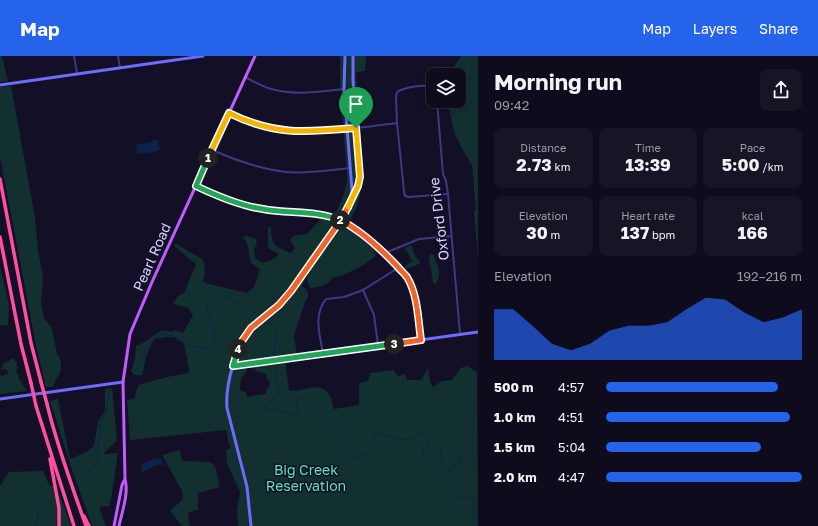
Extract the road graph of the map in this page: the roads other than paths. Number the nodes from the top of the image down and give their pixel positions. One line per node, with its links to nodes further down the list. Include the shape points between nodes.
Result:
1 (74, 56): 9 (street)
2 (118, 56): 8 (street)
3 (203, 56): 7 (street)
4 (255, 56): 10 (main road, Pearl Road)
5 (345, 56): 13 (street)
6 (353, 56): 17 (street)
7 (192, 57): 8 (street)
8 (120, 67): 9 (street)
9 (77, 73): 11 (street)
10 (245, 77): 13 (street, via 268,88 282,91 317,92); 15 (main road, Pearl Road)
11 (0, 85)
12 (426, 86): 16 (street, via 397,92)
13 (344, 89): 18 (street)
14 (438, 108): 23 (street, Oxford Drive, via 443,174)
15 (229, 113): 18 (street, via 248,122 280,130 297,132); 19 (main road, Pearl Road)
16 (397, 123): 17 (street); 23 (street, via 405,196)
17 (356, 128): 18 (street); 24 (street, via 360,177)
18 (347, 129): 20 (street)
19 (212, 150): 20 (street, via 254,166 286,172); 22 (main road, Pearl Road)
20 (350, 168): 24 (street)
21 (0, 179): 43 (highway, bridge, via 31,343 54,431)
22 (196, 186): 25 (street, via 246,205 279,212 322,214); 37 (main road, Pearl Road, via 130,334)
23 (448, 194): 26 (street, Oxford Drive)
24 (351, 200): 25 (street)
25 (341, 220): 28 (street); 36 (street, via 291,291 279,305 251,328 237,351)
26 (451, 236): 28 (street, via 419,239); 32 (street, Oxford Drive)
27 (0, 237): 39 (highway, bridge, via 21,344)
28 (385, 253): 29 (street)
29 (398, 268): 30 (street); 33 (street, via 407,277 415,298)
30 (363, 290): 34 (street, via 374,315); 35 (street, via 344,297 326,299 321,306 318,327)
31 (478, 332): 32 (street)
32 (460, 334): 33 (street)
33 (421, 340): 34 (street)
34 (378, 346): 35 (street)
35 (323, 354): 36 (street)
36 (233, 366): 46 (street, via 227,403 247,488)
37 (124, 382): 38 (street); 40 (main road, Pearl Road)
38 (0, 399)
39 (49, 448): 41 (highway, via 59,508); 42 (highway)
40 (124, 479): 44 (main road, Pearl Road); 45 (main road, Pearl Road, via 125,496)
41 (59, 526)
42 (74, 526)
43 (87, 526)
44 (114, 526)
45 (119, 526)
46 (251, 526)

